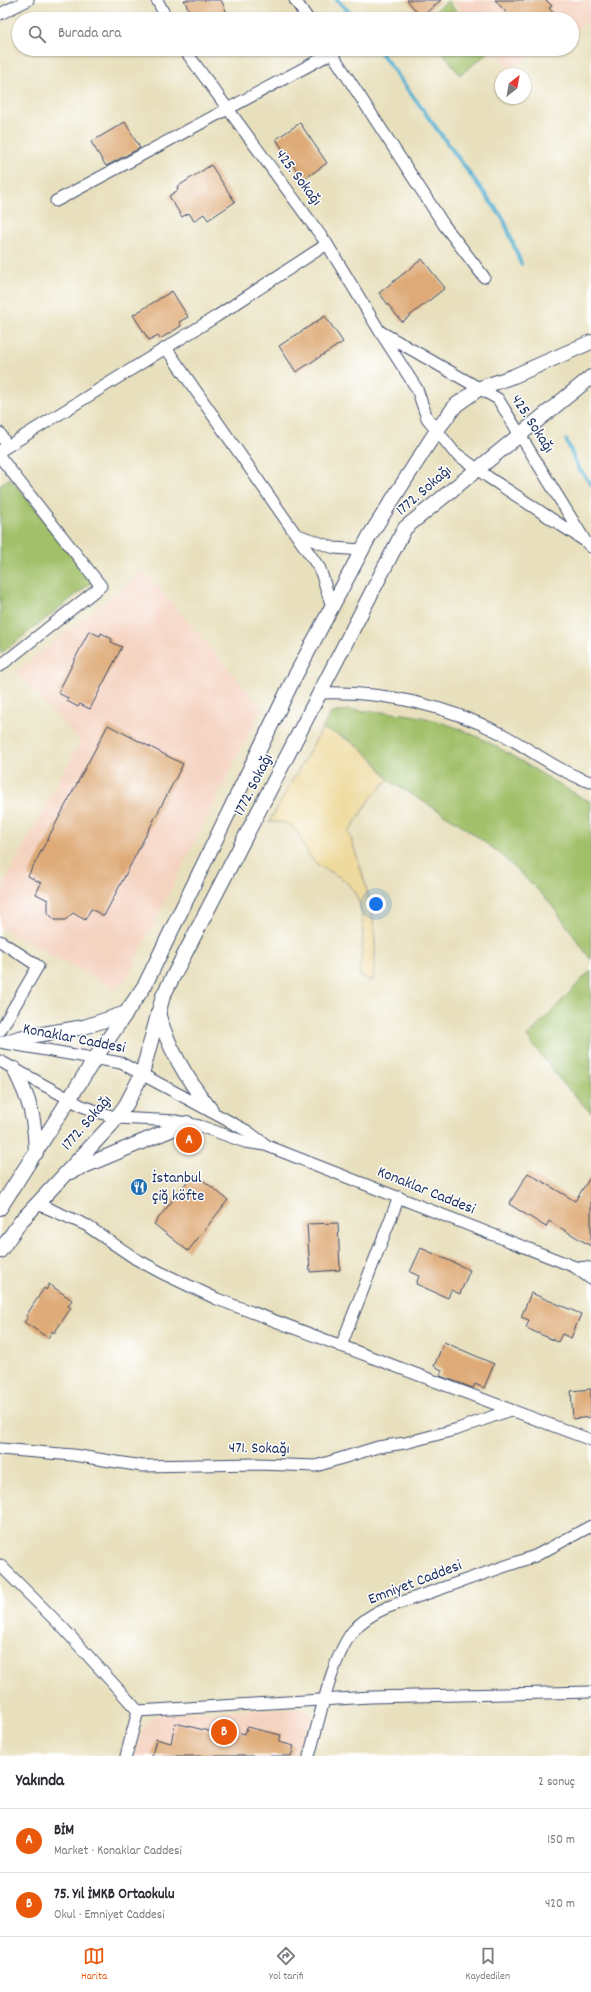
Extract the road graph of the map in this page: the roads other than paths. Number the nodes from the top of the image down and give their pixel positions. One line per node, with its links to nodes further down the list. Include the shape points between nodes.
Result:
1 (28, 0): 6 (street)
2 (157, 0): 4 (street)
3 (294, 0): 5 (street)
4 (163, 12)
5 (303, 12)
6 (0, 14)
7 (189, 56): 10 (street, 425. Sokağı)
8 (322, 56): 10 (street)
9 (334, 56): 13 (street, via 444,225)
10 (227, 110): 11 (street); 12 (street, 425. Sokağı)
11 (56, 201)
12 (327, 244): 14 (street, 425. Sokağı); 16 (street)
13 (484, 277)
14 (379, 330): 18 (street, 425. Sokağı, via 427,360); 19 (street, 425. Sokağı, via 417,389 427,418)
15 (591, 342): 18 (street, 1772. Sokağı)
16 (166, 348): 22 (street); 25 (street)
17 (591, 377): 21 (street, 1772. Sokağı, via 572,390)
18 (480, 388): 19 (street, 1772. Sokağı, via 456,405); 21 (street, 425. Sokağı, via 498,399)
19 (436, 430): 24 (street, 425. Sokağı, via 454,452); 27 (street, 1772. Sokağı)
20 (0, 433): 22 (street)
21 (521, 435): 24 (street, 1772. Sokağı); 26 (street, 425. Sokağı)
22 (3, 449)
23 (0, 456): 29 (street, via 101,586)
24 (476, 468): 26 (street, 425. Sokağı); 30 (street, 1772. Sokağı, via 405,528)
25 (298, 535): 27 (street, via 334,548); 28 (street, via 320,569)
26 (588, 544)
27 (362, 550): 28 (street, 1772. Sokağı)
28 (332, 607): 33 (street, 1772. Sokağı, via 293,680 145,985)
29 (0, 666)
30 (320, 693): 31 (street, via 347,692 385,696 457,714 500,733 577,777); 34 (street, 1772. Sokağı, via 163,996)
31 (591, 782)
32 (0, 941): 35 (street, via 38,966)
33 (126, 1013): 35 (street, via 84,1027 19,1038); 36 (street, 1772. Sokağı)
34 (158, 1014): 39 (street, 1772. Sokağı); 41 (street, via 166,1039 177,1060)
35 (2, 1038): 36 (street, Konaklar Caddesi)
36 (96, 1057): 39 (street, Konaklar Caddesi, via 121,1063); 40 (street, 1772. Sokağı)
37 (0, 1061): 38 (street, Konaklar Caddesi)
38 (14, 1069): 40 (street, Konaklar Caddesi); 45 (street, via 31,1106 35,1123)
39 (142, 1074): 41 (street, Konaklar Caddesi); 42 (street, 1772. Sokağı)
40 (70, 1099): 42 (street, Konaklar Caddesi, via 94,1111); 45 (street, 1772. Sokağı)
41 (211, 1110): 44 (street, Konaklar Caddesi)
42 (117, 1118): 43 (street, Konaklar Caddesi); 46 (street, 1772. Sokağı)
43 (187, 1123): 44 (street, Konaklar Caddesi, via 245,1142); 46 (street)
44 (265, 1145): 47 (street, Konaklar Caddesi)
45 (36, 1153): 49 (street, 1772. Sokağı)
46 (64, 1175): 48 (street, 1772. Sokağı)
47 (399, 1197): 51 (street, Konaklar Caddesi); 54 (street)
48 (38, 1204): 50 (street, 1772. Sokağı, via 21,1221); 54 (street, via 86,1225 136,1258 189,1287)
49 (0, 1208)
50 (0, 1251)
51 (575, 1266): 52 (street, Konaklar Caddesi); 53 (street, Konaklar Caddesi)
52 (591, 1268)
53 (591, 1279)
54 (341, 1346): 55 (street)
55 (510, 1410): 56 (street); 57 (street, 471. Sokağı, via 458,1429 405,1443 378,1447 316,1466 142,1466 73,1455)
56 (591, 1440)
57 (0, 1449)
58 (591, 1526): 61 (street, Emniyet Caddesi, via 535,1556 388,1607 369,1616 347,1639)
59 (0, 1565): 62 (street, via 64,1628)
60 (591, 1692): 61 (street)
61 (324, 1700): 62 (street); 64 (street, Emniyet Caddesi)
62 (138, 1711): 63 (street)
63 (126, 1756)
64 (309, 1756)

